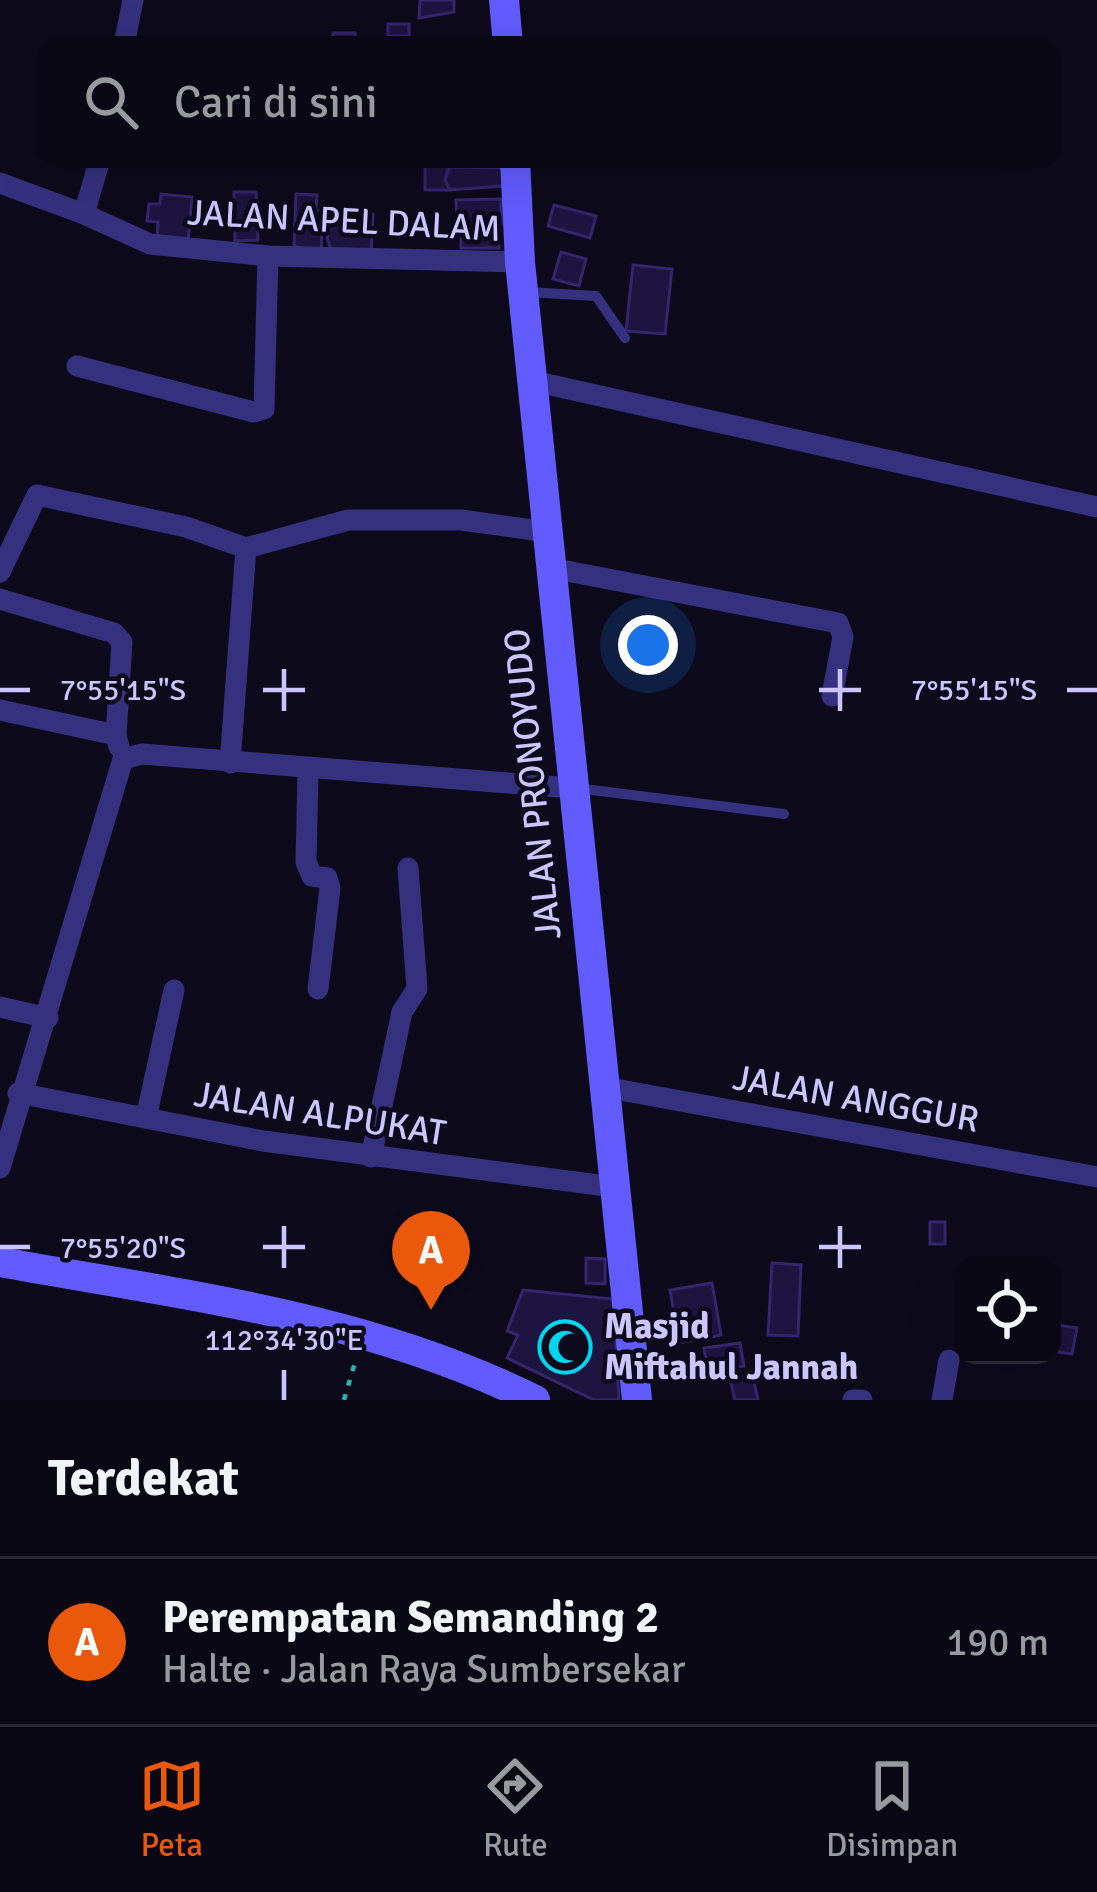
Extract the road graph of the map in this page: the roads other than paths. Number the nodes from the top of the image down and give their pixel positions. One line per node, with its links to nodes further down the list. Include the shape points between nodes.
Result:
1 (133, 0): 3 (street)
2 (505, 0): 4 (main road)
3 (126, 36)
4 (507, 36)
5 (97, 168): 8 (street)
6 (516, 168): 10 (main road, JALAN PRONOYUDO)
7 (0, 183): 8 (street, JALAN APEL DALAM)
8 (84, 214): 9 (street, JALAN APEL DALAM, via 150,244)
9 (268, 256): 10 (street, JALAN APEL DALAM); 12 (street, via 264,410)
10 (522, 277): 11 (lane, via 596,296); 13 (main road, JALAN PRONOYUDO)
11 (625, 338)
12 (77, 366)
13 (533, 381): 14 (street); 15 (main road, JALAN PRONOYUDO)
14 (1097, 507)
15 (548, 532): 16 (street, via 460,520 348,520); 17 (main road, JALAN PRONOYUDO)
16 (246, 548): 18 (street, via 186,527 34,496); 24 (street)
17 (550, 568): 20 (street, via 838,623 843,637); 26 (main road, JALAN PRONOYUDO)
18 (0, 572)
19 (0, 599): 22 (street, via 122,642)
20 (832, 696)
21 (0, 710): 22 (street)
22 (116, 735): 23 (street)
23 (123, 759): 24 (street); 32 (street)
24 (230, 763): 25 (street)
25 (308, 771): 26 (street); 29 (street, via 306,862 330,888)
26 (572, 788): 27 (lane); 33 (main road, JALAN PRONOYUDO)
27 (784, 814)
28 (408, 868): 36 (street, via 417,989 399,1023)
29 (318, 989)
30 (174, 990): 35 (street)
31 (0, 1007): 32 (street)
32 (47, 1018): 34 (street)
33 (604, 1087): 38 (street, JALAN ANGGUR); 39 (main road, JALAN PRONOYUDO)
34 (18, 1094): 35 (street, JALAN ALPUKAT); 37 (street)
35 (146, 1118): 36 (street, JALAN ALPUKAT)
36 (371, 1157): 39 (street, JALAN ALPUKAT)
37 (0, 1168)
38 (1097, 1178)
39 (614, 1187): 43 (main road, JALAN PRONOYUDO)
40 (0, 1262): 42 (main road, via 364,1331 447,1358)
41 (949, 1360): 46 (street)
42 (535, 1400)
43 (638, 1400)
44 (853, 1400): 45 (street)
45 (862, 1400)
46 (942, 1400)

